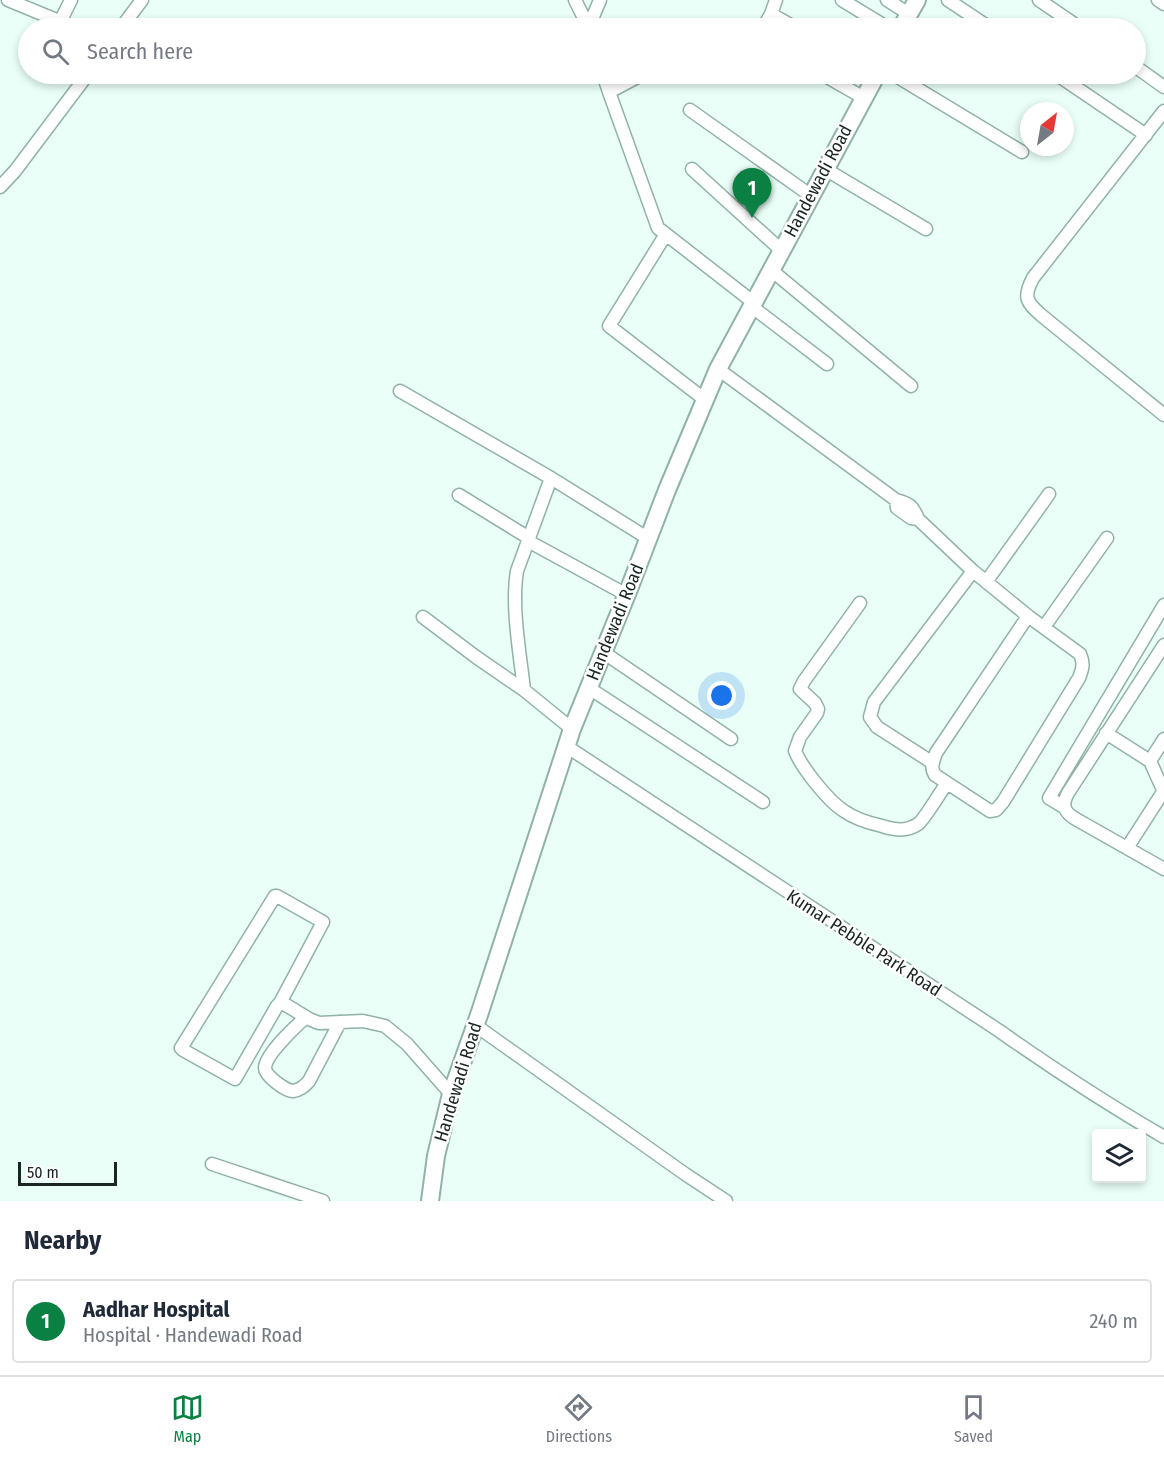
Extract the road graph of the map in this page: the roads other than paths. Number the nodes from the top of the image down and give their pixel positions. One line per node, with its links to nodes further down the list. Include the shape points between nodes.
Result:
1 (8, 0): 15 (street)
2 (70, 0): 16 (street)
3 (142, 0): 17 (street)
4 (575, 0): 18 (street)
5 (600, 0): 19 (street)
6 (776, 0): 13 (street)
7 (842, 0): 22 (street)
8 (887, 0): 14 (street)
9 (948, 0): 23 (street)
10 (1039, 0): 24 (street)
11 (1158, 0): 12 (street)
12 (1164, 4)
13 (771, 14): 20 (street); 21 (street)
14 (909, 14)
15 (51, 18)
16 (62, 18)
17 (128, 18)
18 (584, 18)
19 (593, 18)
20 (769, 18)
21 (778, 18)
22 (872, 18)
23 (975, 18)
24 (1065, 18)
25 (1146, 74): 33 (street)
26 (80, 84): 42 (street)
27 (606, 84): 34 (street)
28 (624, 84): 34 (street)
29 (840, 84): 35 (street)
30 (870, 84): 35 (main road, Handewadi Road)
31 (910, 84): 39 (street)
32 (1071, 84): 38 (street)
33 (1164, 87)
34 (609, 92): 45 (street, via 658,228)
35 (864, 98): 41 (main road, Handewadi Road)
36 (690, 110): 43 (street)
37 (1164, 111): 38 (street)
38 (1146, 135): 54 (street, via 1032,278 1027,299 1033,309)
39 (1020, 151)
40 (692, 169): 46 (street)
41 (825, 169): 43 (main road, Handewadi Road); 44 (street)
42 (0, 187)
43 (810, 195): 46 (main road, Handewadi Road)
44 (926, 229)
45 (666, 234): 48 (street); 53 (street, via 609,326)
46 (781, 250): 47 (main road, Handewadi Road)
47 (770, 269): 48 (main road, Handewadi Road); 51 (street)
48 (752, 304): 49 (street); 50 (main road, Handewadi Road)
49 (827, 364)
50 (718, 369): 53 (main road, Handewadi Road); 61 (street, via 896,500 915,509 918,519)
51 (911, 386)
52 (400, 391): 55 (street)
53 (704, 399): 59 (main road, Handewadi Road)
54 (1164, 415)
55 (551, 478): 59 (street); 60 (street)
56 (1049, 494): 62 (street)
57 (459, 495): 60 (street)
58 (1107, 538): 68 (street)
59 (649, 539): 63 (main road, Handewadi Road)
60 (528, 540): 63 (street); 72 (street, via 515,582)
61 (973, 571): 62 (street); 79 (street, via 874,702 870,717 877,728)
62 (986, 582): 66 (street)
63 (627, 595): 70 (main road, Handewadi Road)
64 (860, 603): 80 (street, via 800,689 818,709 795,751 800,762 843,811 896,831 919,824)
65 (1164, 605): 83 (street, via 1049,798)
66 (1028, 616): 68 (street); 79 (street)
67 (423, 617): 72 (street)
68 (1044, 627): 80 (street, via 1080,654 1083,669 1009,792 996,810 990,811)
69 (1164, 646): 74 (street)
70 (603, 652): 71 (main road, Handewadi Road); 75 (street)
71 (589, 688): 73 (main road, Handewadi Road); 82 (street)
72 (524, 690): 73 (street)
73 (572, 729): 77 (main road, Handewadi Road)
74 (1106, 733): 78 (street); 83 (street, via 1068,793)
75 (731, 739)
76 (1164, 739): 78 (street)
77 (566, 746): 89 (main road, Handewadi Road); 91 (street, Kumar Pebble Park Road, via 1048,1065)
78 (1150, 761): 81 (street)
79 (933, 763): 80 (street, via 935,775)
80 (947, 783)
81 (1164, 792): 84 (street)
82 (763, 802)
83 (1064, 807): 84 (street, via 1074,818)
84 (1126, 848): 85 (street)
85 (1164, 869)
86 (280, 1003): 86 (street, via 323,922 277,896 181,1048 235,1079); 87 (street)
87 (306, 1017): 88 (street, via 319,1023); 88 (street, via 291,1030 265,1066 269,1077 290,1091 309,1081)
88 (340, 1022): 90 (street, via 363,1021 385,1026 407,1044)
89 (475, 1025): 90 (main road, Handewadi Road); 95 (street)
90 (451, 1094): 94 (main road, Handewadi Road)
91 (1164, 1137)
92 (212, 1164): 93 (street)
93 (323, 1201)
94 (430, 1201)
95 (726, 1201)

